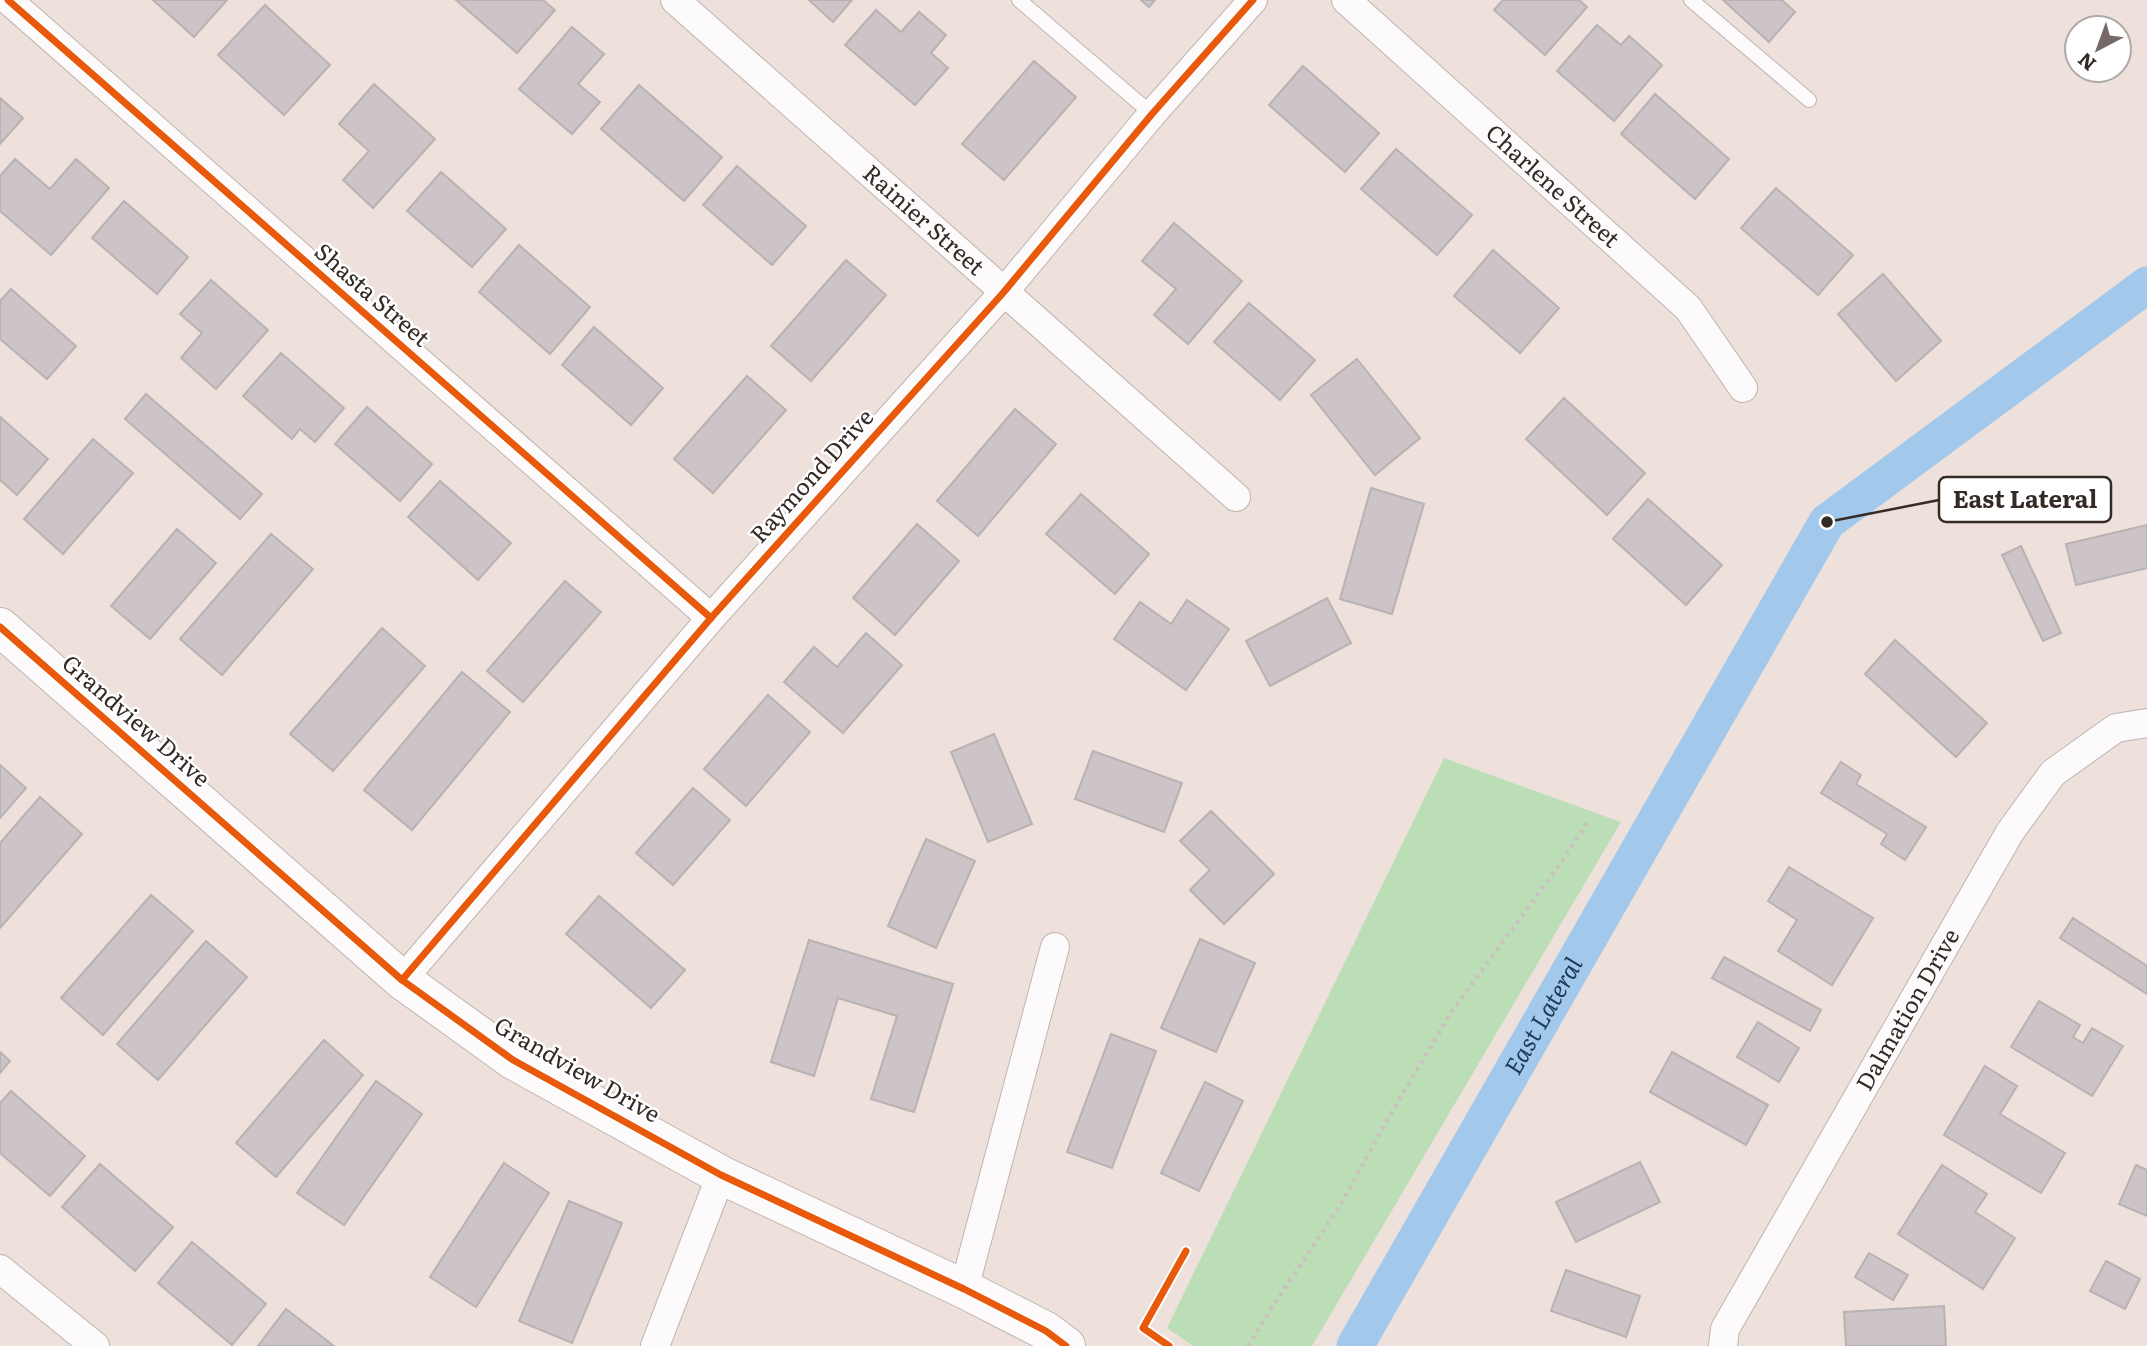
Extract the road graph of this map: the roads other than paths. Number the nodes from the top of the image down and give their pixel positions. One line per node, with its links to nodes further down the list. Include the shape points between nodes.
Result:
1 (8, 0): 12 (street, Shasta Street)
2 (675, 0): 9 (street, Rainier Street)
3 (1019, 0): 8 (lane)
4 (1253, 0): 8 (street, Raymond Drive)
5 (1346, 0): 10 (street, Charlene Street, via 1688,308)
6 (1691, 0): 7 (lane)
7 (1809, 100)
8 (1152, 114): 9 (street, Raymond Drive)
9 (1003, 293): 11 (street, Rainier Street); 12 (street, Raymond Drive)
10 (1743, 388)
11 (1236, 497)
12 (711, 618): 16 (street, Raymond Drive)
13 (0, 627): 16 (street, Grandview Drive)
14 (2147, 723): 23 (street, Dalmation Drive, via 2116,728 2053,773 2010,832 1725,1329)
15 (1055, 947): 19 (street)
16 (402, 980): 17 (street, Grandview Drive, via 513,1060)
17 (721, 1175): 19 (street, Grandview Drive); 21 (street)
18 (0, 1269): 20 (street)
19 (964, 1289): 22 (street, Grandview Drive)
20 (95, 1346)
21 (655, 1346)
22 (1066, 1346)
23 (1723, 1346)

